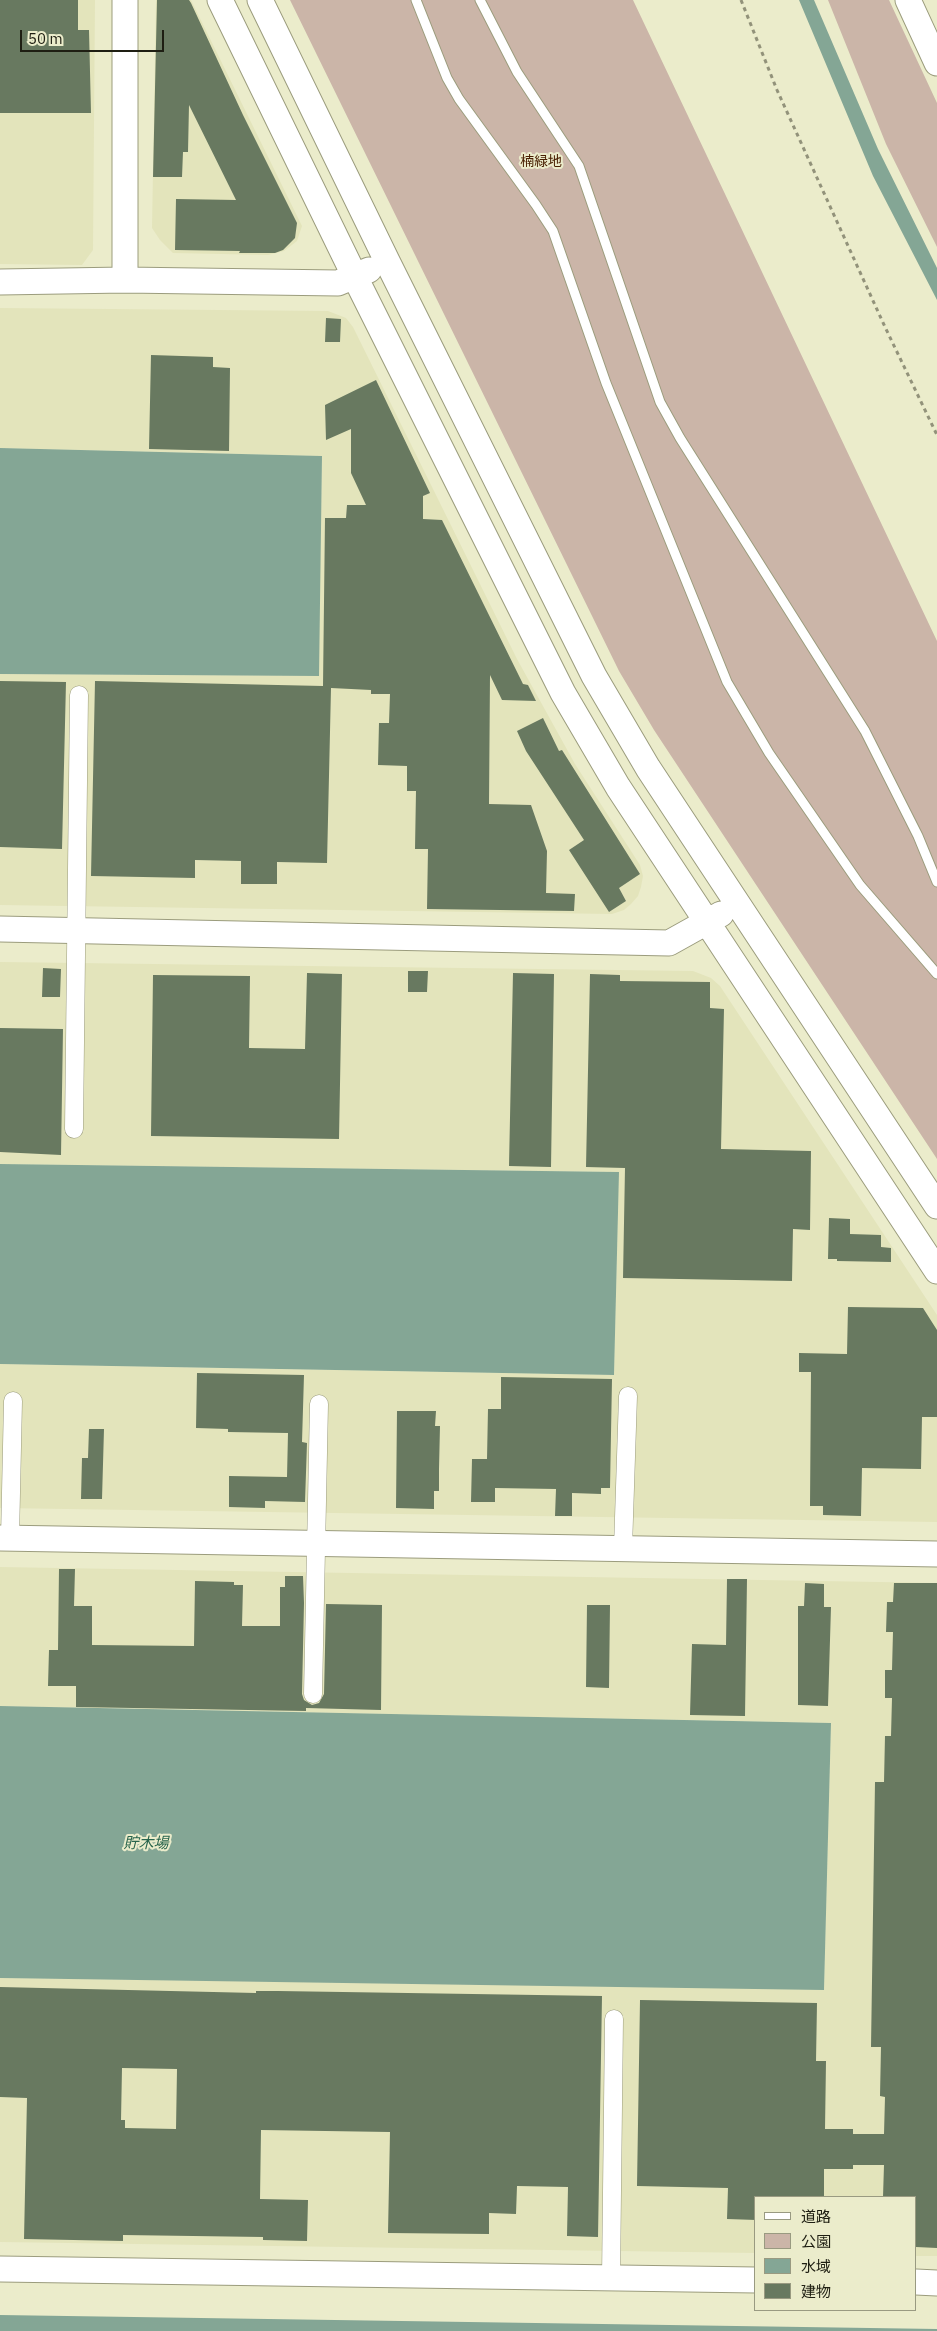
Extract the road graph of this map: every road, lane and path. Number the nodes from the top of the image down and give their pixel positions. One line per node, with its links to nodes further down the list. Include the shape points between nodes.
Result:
1 (125, 0): 11 (street)
2 (220, 0): 10 (street)
3 (260, 0): 9 (street)
4 (416, 0): 20 (lane, via 447,78 459,99 553,231 606,383 728,682 769,753 860,885)
5 (480, 0): 15 (lane, via 517,72 579,166 660,402 865,732 918,836)
6 (741, 0): 13 (path, via 884,327)
7 (908, 0): 8 (street)
8 (937, 63)
9 (386, 261): 10 (street); 16 (street, via 594,676 648,768)
10 (355, 277): 11 (street, via 338,283); 17 (street, via 563,693 618,787)
11 (125, 280): 12 (street)
12 (0, 282)
13 (937, 435)
14 (79, 695): 19 (street)
15 (937, 882)
16 (739, 905): 17 (street); 22 (street)
17 (707, 922): 19 (street, via 669,943); 23 (street)
18 (0, 929): 19 (street)
19 (76, 930): 21 (street)
20 (937, 974)
21 (74, 1129)
22 (937, 1206)
23 (937, 1271)
24 (628, 1396): 29 (street)
25 (13, 1401): 27 (street)
26 (319, 1404): 28 (street)
27 (5, 1538): 28 (street)
28 (315, 1543): 29 (street); 31 (street)
29 (623, 1548): 30 (street)
30 (937, 1554)
31 (313, 1694)
32 (614, 2019): 34 (street)
33 (0, 2269): 34 (street)
34 (611, 2278): 35 (street)
35 (754, 2280)
36 (917, 2282): 37 (street)
37 (937, 2283)

